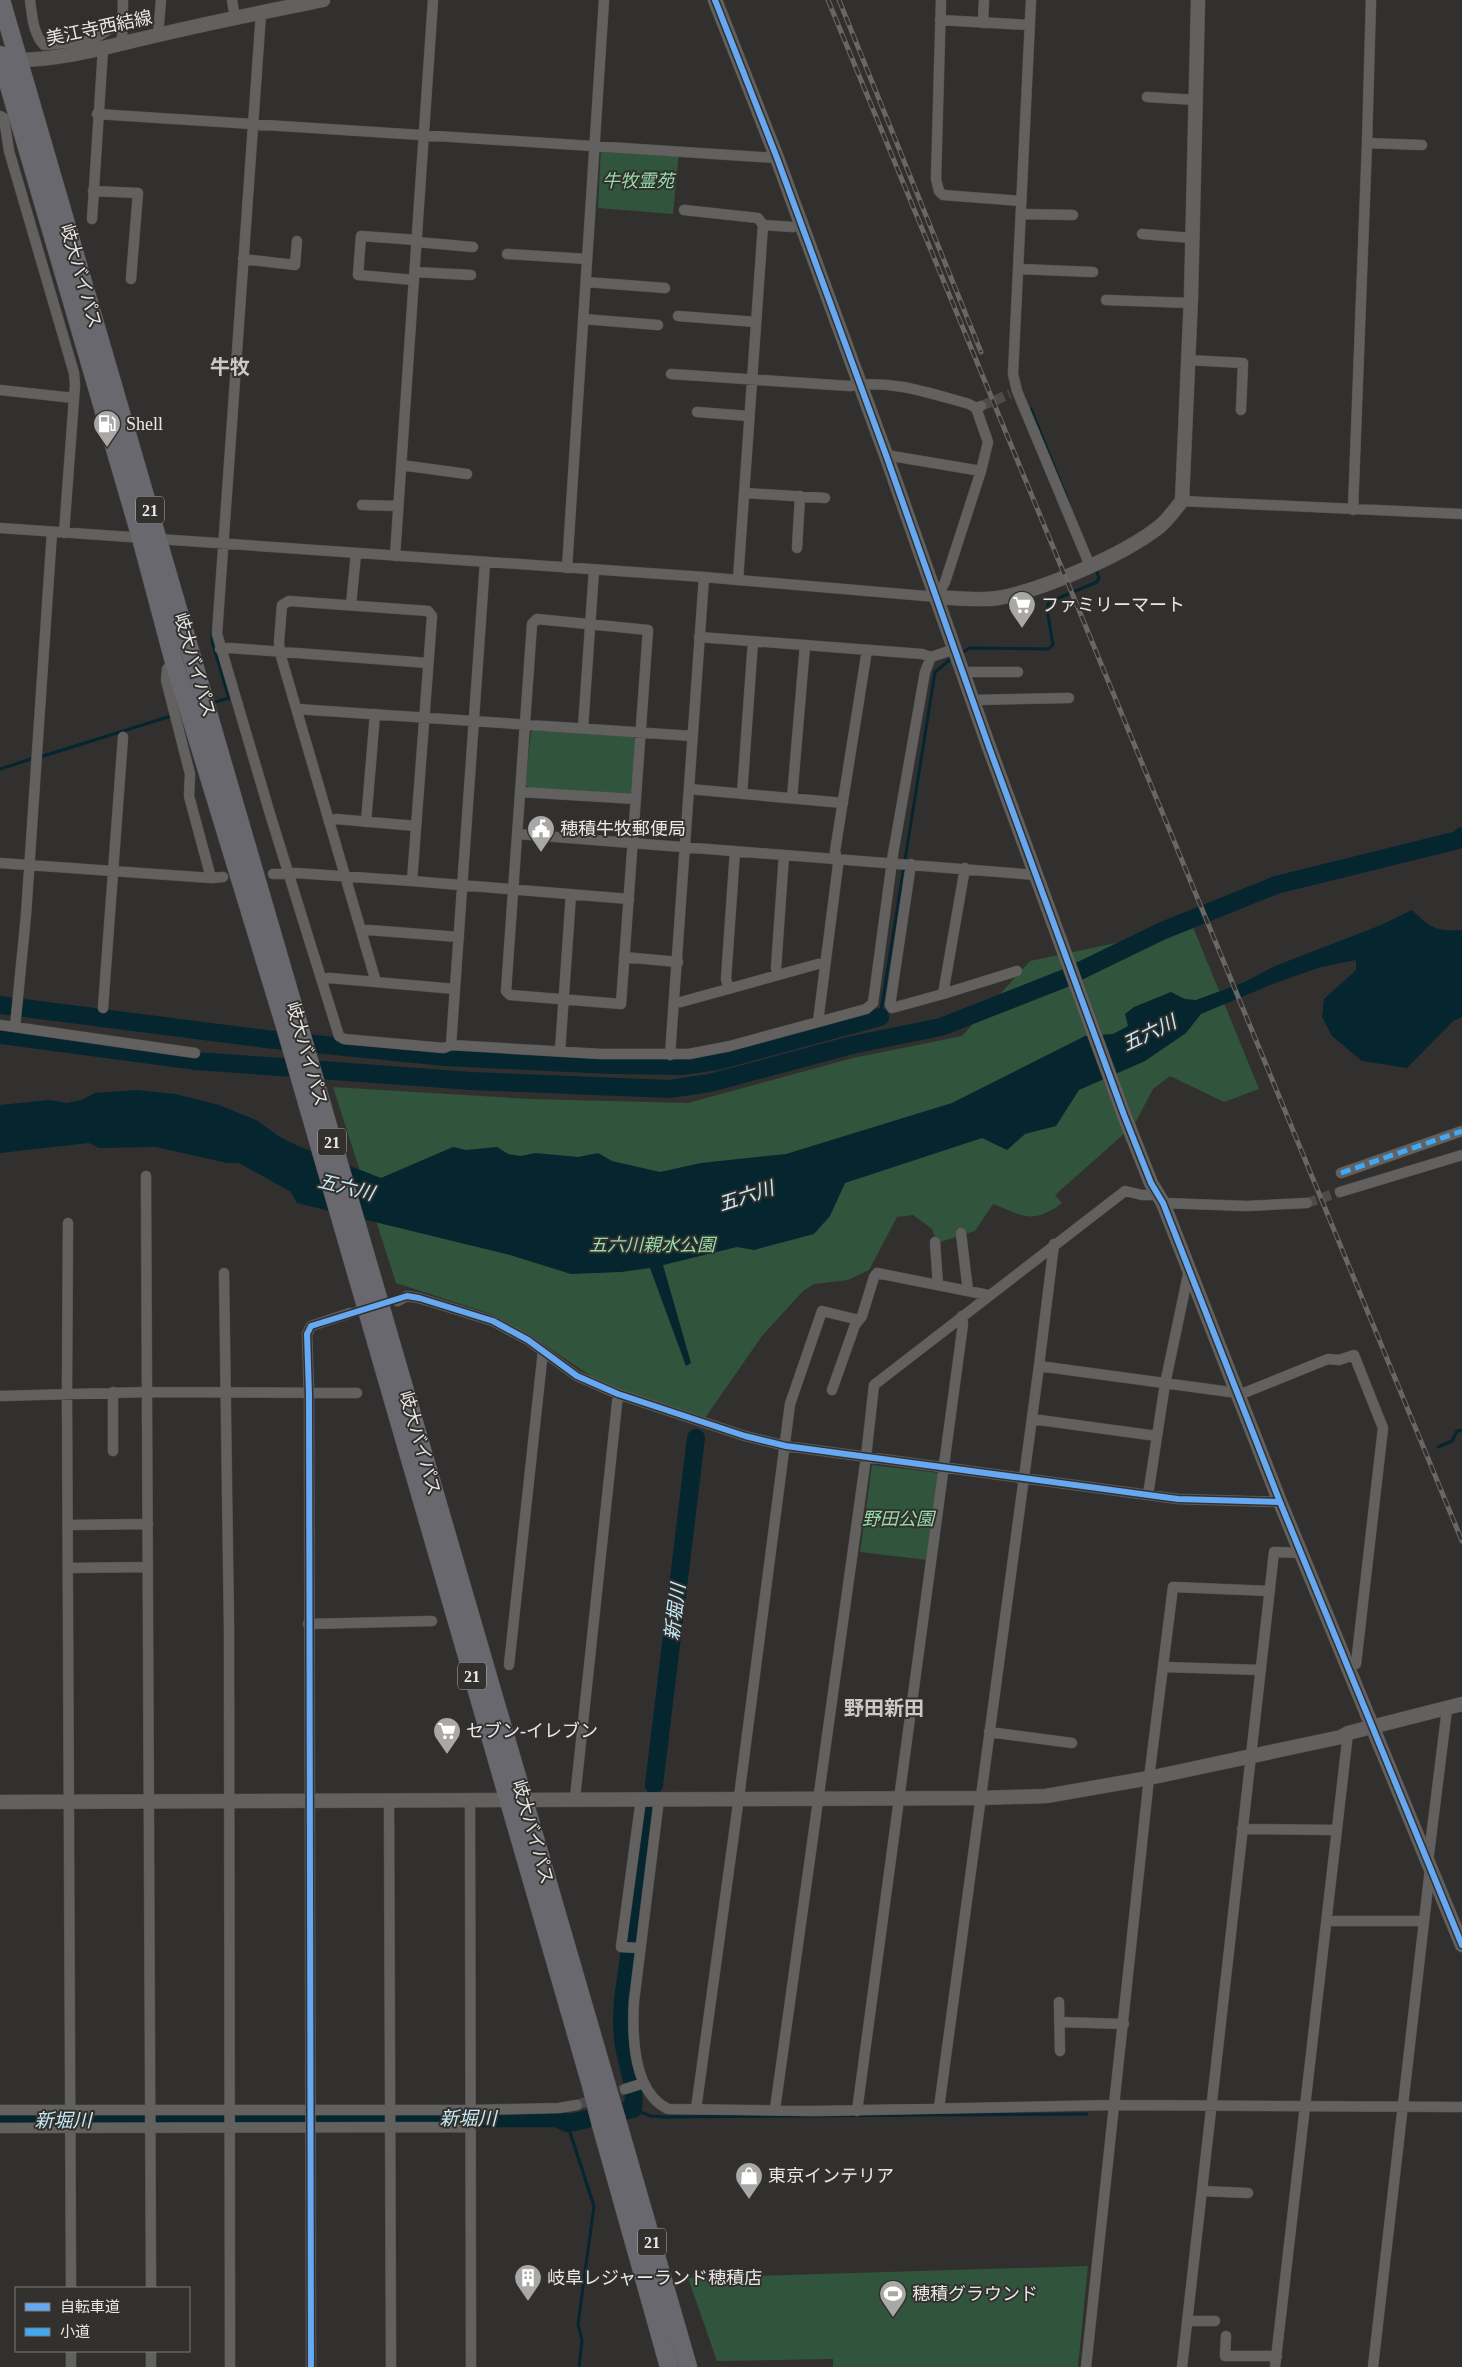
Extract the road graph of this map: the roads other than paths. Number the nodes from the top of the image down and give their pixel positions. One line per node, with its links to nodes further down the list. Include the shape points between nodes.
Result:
1 (1, 0): 24 (highway, 岐大バイパス / 21)
2 (30, 0): 20 (street, via 39,40 44,45 91,40 114,26)
3 (123, 0): 20 (street)
4 (161, 0): 21 (street)
5 (232, 0): 16 (street)
6 (323, 0): 15 (street, 美江寺西結線)
7 (434, 0): 30 (street)
8 (604, 0): 32 (street)
9 (715, 0): 34 (street)
10 (941, 0): 17 (street)
11 (984, 0): 18 (street)
12 (1031, 0): 19 (street)
13 (1198, 0): 26 (street)
14 (1371, 0): 31 (street)
15 (261, 13): 16 (street, 美江寺西結線); 29 (street)
16 (235, 18): 21 (street, 美江寺西結線)
17 (940, 20): 18 (street); 36 (street, via 936,179 939,191 943,195)
18 (983, 23): 19 (street)
19 (1030, 25): 36 (street)
20 (121, 27): 22 (street)
21 (158, 35): 22 (street, 美江寺西結線)
22 (122, 43): 23 (street, 美江寺西結線)
23 (103, 49): 24 (street, 美江寺西結線, via 33,60); 27 (street)
24 (5, 58): 88 (highway, 岐大バイパス / 21)
25 (1147, 97): 26 (street)
26 (1196, 100): 44 (street)
27 (97, 114): 29 (street); 35 (street)
28 (0, 116): 69 (street, via 4,118 9,151 74,374)
29 (253, 123): 30 (street); 50 (street)
30 (424, 135): 32 (street); 46 (street)
31 (1367, 143): 33 (street); 83 (street)
32 (596, 144): 34 (street); 49 (street)
33 (1422, 145)
34 (777, 158): 42 (street)
35 (93, 191): 40 (street); 55 (street, via 138,193)
36 (1021, 201): 38 (street)
37 (684, 210): 41 (street, via 758,218)
38 (1020, 214): 39 (street); 51 (street)
39 (1073, 216)
40 (92, 219)
41 (763, 224): 42 (street); 62 (street)
42 (801, 225): 67 (street)
43 (1142, 234): 44 (street)
44 (1192, 238): 59 (street)
45 (297, 241): 50 (street, via 295,265)
46 (417, 241): 47 (street); 54 (street); 54 (street, via 361,236 358,275)
47 (473, 247)
48 (507, 254): 49 (street)
49 (587, 258): 56 (street)
50 (243, 259): 89 (street)
51 (1019, 269): 52 (street); 94 (street, via 1014,393)
52 (1093, 272)
53 (471, 275): 54 (street)
54 (414, 276): 74 (street)
55 (130, 280)
56 (586, 282): 57 (street); 61 (street)
57 (665, 288)
58 (1106, 300): 59 (street)
59 (1190, 303): 64 (street)
60 (678, 316): 62 (street)
61 (583, 319): 63 (street); 95 (street)
62 (756, 322): 66 (street)
63 (658, 325)
64 (1187, 360): 70 (street, via 1243,363); 80 (street)
65 (671, 374): 66 (street)
66 (752, 380): 67 (street); 72 (street)
67 (859, 384): 73 (street); 75 (street, via 910,388 978,407 988,442)
68 (0, 390): 69 (street)
69 (74, 398): 87 (street)
70 (1241, 410)
71 (697, 412): 72 (street)
72 (749, 416): 77 (street)
73 (886, 454): 75 (street); 99 (street)
74 (401, 465): 76 (street); 82 (street)
75 (981, 471): 99 (street, via 945,582)
76 (467, 474)
77 (744, 493): 78 (street); 98 (street)
78 (800, 496): 79 (street); 90 (street)
79 (825, 498)
80 (1182, 501): 83 (street); 94 (street, via 1160,526)
81 (362, 505): 82 (street)
82 (398, 506): 92 (street)
83 (1353, 510): 84 (street)
84 (1462, 514)
85 (0, 528): 86 (street)
86 (52, 532): 87 (street); 143 (street)
87 (64, 533): 88 (street)
88 (150, 539): 89 (street); 110 (highway, 岐大バイパス / 21); 172 (highway, 岐大バイパス / 21)
89 (224, 543): 91 (street); 105 (street, via 217,634)
90 (797, 548)
91 (356, 553): 92 (street); 100 (street)
92 (394, 556): 93 (street)
93 (485, 562): 95 (street); 119 (street)
94 (1090, 566): 99 (street, via 1025,592 997,598)
95 (567, 568): 96 (street)
96 (594, 570): 97 (street); 101 (street)
97 (704, 578): 98 (street); 102 (street)
98 (738, 580): 99 (street)
99 (937, 597): 106 (street)
100 (351, 605): 108 (street, via 289,601 282,604); 111 (street, via 428,611 432,616)
101 (590, 623): 120 (street, via 537,619 532,624); 121 (street); 122 (street, via 648,630)
102 (700, 637): 103 (street); 123 (street)
103 (753, 641): 104 (street); 127 (street)
104 (806, 645): 107 (street); 128 (street)
105 (220, 649): 108 (street); 146 (street)
106 (955, 649): 109 (street); 113 (street)
107 (867, 650): 109 (street); 130 (street)
108 (280, 653): 111 (street); 116 (street)
109 (930, 657): 140 (street)
110 (174, 662): 151 (street, via 167,669 166,680 190,774 190,796); 172 (highway, 岐大バイパス / 21)
111 (428, 663): 118 (street)
112 (1018, 672): 113 (street)
113 (963, 674): 115 (street)
114 (1069, 698): 115 (street)
115 (972, 700): 148 (street)
116 (297, 709): 117 (street); 131 (street)
117 (375, 714): 118 (street); 132 (street)
118 (424, 716): 119 (street); 133 (street)
119 (474, 720): 120 (street); 153 (street)
120 (526, 724): 121 (street); 126 (street)
121 (583, 728): 122 (street)
122 (640, 732): 123 (street); 129 (street)
123 (692, 736): 125 (street)
124 (123, 737): 145 (street)
125 (689, 789): 127 (street); 136 (street)
126 (521, 792): 129 (street); 134 (street)
127 (742, 794): 128 (street)
128 (792, 798): 130 (street)
129 (636, 799): 135 (street)
130 (843, 802): 139 (street, via 835,851)
131 (329, 822): 132 (street); 150 (street)
132 (366, 822): 133 (street)
133 (416, 826): 152 (street)
134 (518, 834): 135 (street); 154 (street)
135 (633, 842): 136 (street); 156 (street)
136 (686, 847): 137 (street); 160 (street)
137 (735, 851): 138 (street); 166 (street, via 726,978)
138 (784, 854): 139 (street); 163 (street)
139 (837, 859): 140 (street); 161 (street)
140 (892, 862): 142 (street); 173 (street, via 873,1003 866,1009)
141 (0, 863): 143 (street)
142 (911, 864): 144 (street); 168 (street, via 890,1005 892,1008)
143 (30, 865): 145 (street); 175 (street)
144 (965, 868): 148 (street); 168 (street)
145 (113, 871): 151 (street); 171 (street)
146 (289, 873): 147 (street); 150 (street); 164 (street)
147 (273, 874)
148 (1036, 875): 185 (street, via 1124,1115)
149 (223, 877): 151 (street)
150 (345, 877): 152 (street); 157 (street)
151 (211, 878)
152 (412, 881): 153 (street)
153 (462, 885): 154 (street); 158 (street)
154 (514, 890): 155 (street); 169 (street, via 506,991 510,995)
155 (571, 894): 156 (street); 169 (street)
156 (628, 899): 159 (street)
157 (362, 932): 158 (street); 165 (street)
158 (459, 937): 167 (street)
159 (624, 957): 160 (street); 169 (street, via 621,1004)
160 (678, 962): 170 (street)
161 (825, 964): 163 (street); 173 (street)
162 (1017, 971): 168 (street)
163 (778, 975): 166 (street)
164 (322, 980): 165 (street); 176 (street, via 339,1036 344,1039 444,1048)
165 (376, 982): 167 (street)
166 (729, 988): 170 (street, via 681,1002)
167 (455, 989): 176 (street)
168 (943, 994)
169 (564, 998): 177 (street)
170 (674, 1001): 179 (street)
171 (103, 1008)
172 (291, 1022): 251 (highway, 岐大バイパス / 21)
173 (818, 1022): 179 (street, via 730,1046)
174 (0, 1025): 175 (street)
175 (15, 1027): 178 (street)
176 (451, 1045): 177 (street)
177 (560, 1051): 179 (street)
178 (195, 1053)
179 (670, 1055)
180 (1462, 1131): 182 (street)
181 (1462, 1155): 184 (street)
182 (1341, 1173)
183 (146, 1176): 205 (street)
184 (1340, 1192)
185 (1160, 1199): 186 (street, via 1247,1206); 190 (street, via 1125,1190); 191 (street)
186 (1307, 1203)
187 (68, 1223): 206 (street)
188 (961, 1233): 194 (street)
189 (935, 1242): 193 (street)
190 (1054, 1244): 195 (street); 201 (street)
191 (1189, 1269): 202 (street); 209 (street)
192 (224, 1273): 207 (street)
193 (938, 1285): 194 (street); 199 (street, via 877,1272)
194 (968, 1291): 195 (street)
195 (988, 1295): 198 (street)
196 (398, 1301): 200 (street, via 408,1296 476,1314)
197 (350, 1313): 210 (street, via 311,1326 307,1334)
198 (962, 1316): 217 (street, via 874,1385); 218 (street)
199 (859, 1320): 203 (street); 215 (street, via 822,1311 790,1404)
200 (543, 1351): 211 (street, via 577,1376); 231 (street)
201 (1039, 1366): 202 (street); 213 (street)
202 (1165, 1384): 209 (street); 214 (street)
203 (832, 1390)
204 (113, 1392): 205 (street); 206 (street); 216 (street)
205 (147, 1392): 207 (street); 222 (street)
206 (66, 1393): 212 (street); 223 (street)
207 (227, 1393): 210 (street); 256 (street)
208 (357, 1393): 210 (street)
209 (1238, 1393): 221 (street); 230 (street, via 1328,1359 1339,1360 1354,1355 1384,1428)
210 (309, 1394): 229 (street)
211 (618, 1394): 215 (street, via 745,1436); 245 (street)
212 (0, 1396)
213 (1032, 1419): 214 (street); 219 (street)
214 (1156, 1436): 220 (street)
215 (786, 1446): 217 (street); 242 (street)
216 (113, 1451)
217 (866, 1457): 218 (street); 243 (street)
218 (944, 1468): 219 (street); 244 (street)
219 (1024, 1478): 220 (street); 237 (street)
220 (1148, 1495): 221 (street)
221 (1280, 1502): 224 (street)
222 (148, 1524): 223 (street); 225 (street)
223 (68, 1525): 226 (street)
224 (1302, 1553): 227 (street, via 1274,1552); 236 (street)
225 (148, 1567): 226 (street); 253 (street)
226 (68, 1568): 252 (street)
227 (1270, 1591): 232 (street, via 1173,1588); 233 (street)
228 (432, 1621): 229 (street)
229 (308, 1624): 254 (street)
230 (1356, 1664)
231 (510, 1665)
232 (1164, 1667): 233 (street); 241 (street)
233 (1261, 1670): 240 (street)
234 (1462, 1704): 235 (street)
235 (1447, 1709): 236 (street); 259 (street)
236 (1372, 1727): 238 (street); 259 (street)
237 (989, 1732): 239 (street); 246 (street)
238 (1348, 1733): 240 (street); 258 (street)
239 (1072, 1743)
240 (1250, 1757): 241 (street); 257 (street)
241 (1149, 1778): 246 (street, via 1046,1796); 266 (street)
242 (739, 1797): 243 (street); 250 (street); 277 (street)
243 (819, 1797): 244 (street); 278 (street)
244 (900, 1797): 246 (street); 280 (street)
245 (575, 1798): 249 (street); 251 (street)
246 (980, 1798): 276 (street)
247 (389, 1799): 248 (street); 254 (street); 282 (street)
248 (470, 1799): 251 (street); 286 (street)
249 (641, 1799): 250 (street); 263 (street, via 621,1947)
250 (659, 1799): 263 (street)
251 (516, 1800): 287 (highway, 岐大バイパス / 21, bridge)
252 (69, 1801): 253 (street); 255 (street); 283 (street)
253 (148, 1801): 256 (street); 284 (street)
254 (310, 1801): 256 (street); 281 (street)
255 (0, 1802)
256 (228, 1802): 285 (street)
257 (1242, 1829): 258 (street); 273 (street)
258 (1337, 1830): 260 (street)
259 (1429, 1865): 261 (street); 262 (street)
260 (1327, 1921): 261 (street); 272 (street)
261 (1423, 1921): 274 (street)
262 (1462, 1945)
263 (640, 1948): 268 (street, via 632,2025)
264 (1059, 2002): 265 (street)
265 (1060, 2022): 266 (street); 267 (street)
266 (1124, 2024): 271 (street)
267 (1060, 2051)
268 (642, 2084): 269 (street); 277 (street, via 656,2103 668,2109)
269 (625, 2089)
270 (577, 2105): 286 (street)
271 (1115, 2105): 273 (street); 276 (street); 307 (street)
272 (1306, 2105): 273 (street); 274 (street); 298 (street)
273 (1212, 2106): 289 (street)
274 (1402, 2106): 275 (street); 310 (street)
275 (1462, 2107)
276 (939, 2108): 280 (street)
277 (696, 2109): 278 (street)
278 (775, 2109): 280 (street)
279 (0, 2110): 283 (street)
280 (857, 2111)
281 (311, 2118): 282 (street); 282 (street); 285 (street); 285 (street); 302 (street)
282 (391, 2118): 286 (street); 286 (street); 303 (street)
283 (70, 2119): 284 (street); 284 (street); 288 (street); 291 (street)
284 (150, 2119): 285 (street); 285 (street); 292 (street)
285 (228, 2119): 301 (street)
286 (472, 2119): 304 (street)
287 (609, 2121): 305 (highway, 岐大バイパス / 21); 306 (highway, 岐大バイパス / 21)
288 (0, 2128)
289 (1202, 2191): 290 (street); 293 (street)
290 (1248, 2193)
291 (71, 2287)
292 (150, 2287)
293 (1187, 2321): 294 (street); 308 (street)
294 (1215, 2321)
295 (1226, 2336): 298 (street, via 1225,2356)
296 (71, 2352): 299 (street)
297 (151, 2352): 300 (street)
298 (1277, 2356): 309 (street)
299 (71, 2367)
300 (151, 2367)
301 (230, 2367)
302 (311, 2367)
303 (392, 2367)
304 (471, 2367)
305 (669, 2367)
306 (688, 2367)
307 (1086, 2367)
308 (1182, 2367)
309 (1275, 2367)
310 (1373, 2367)

